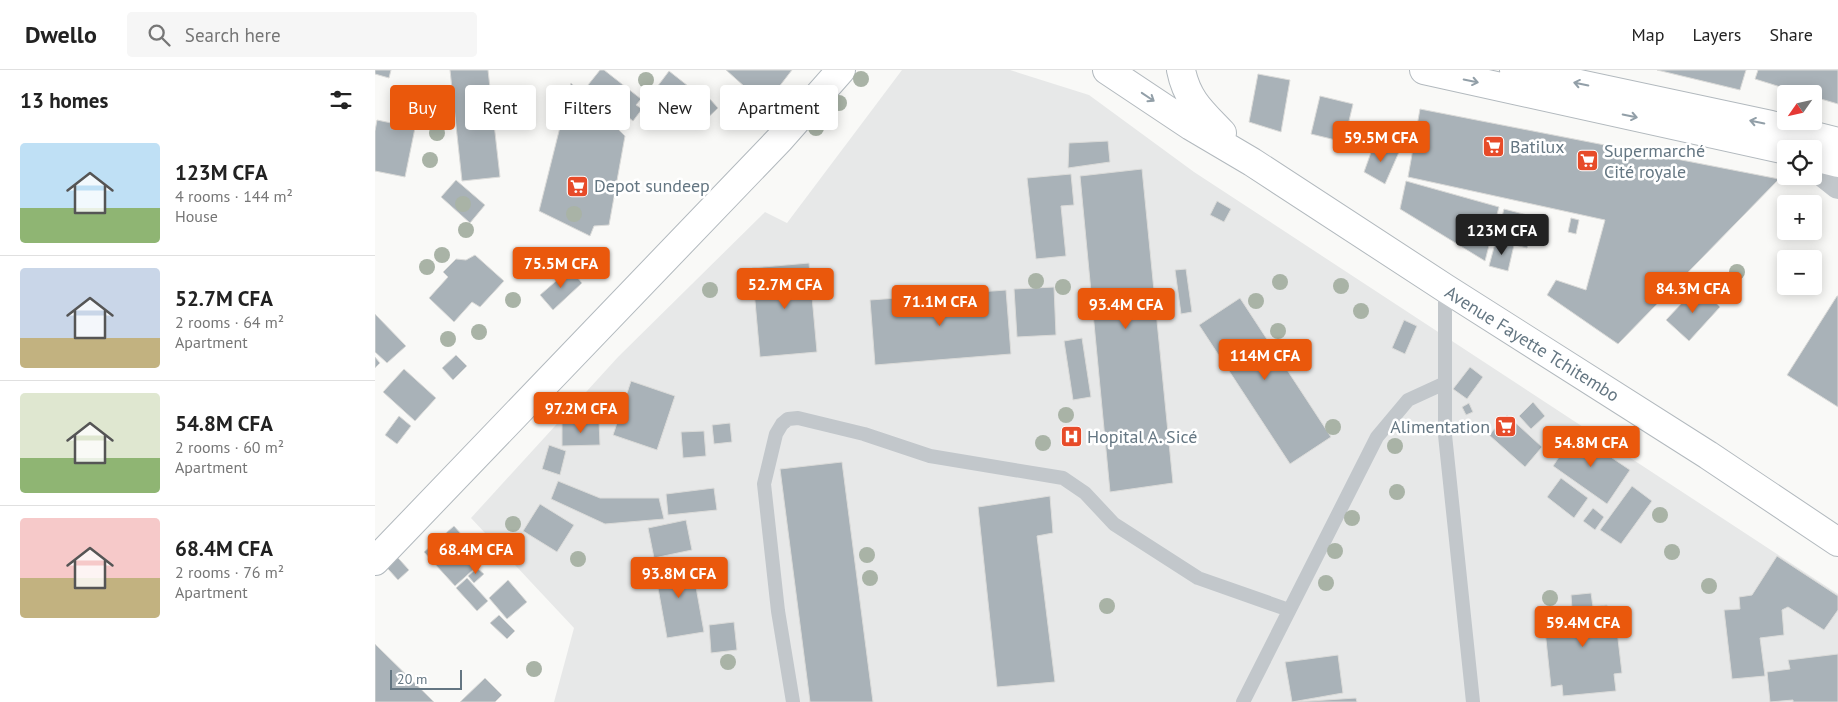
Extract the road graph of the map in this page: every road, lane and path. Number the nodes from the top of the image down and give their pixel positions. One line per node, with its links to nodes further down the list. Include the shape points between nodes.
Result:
1 (841, 70): 16 (street, via 780,139)
2 (1107, 70): 9 (street, Avenue Fayette Tchitembo, one-way to 9)
3 (1181, 70): 9 (street, Avenue Fayette Tchitembo, via 1184,86 1195,104)
4 (1424, 70): 7 (street, one-way to 7)
5 (1514, 70): 6 (street, one-way to 5)
6 (1838, 142)
7 (1777, 148)
8 (1822, 159): 10 (street)
9 (1252, 162): 13 (street, Avenue Fayette Tchitembo)
10 (1838, 163)
11 (1822, 173): 12 (street)
12 (1838, 186)
13 (1445, 288): 14 (lane); 15 (street, Avenue Fayette Tchitembo, via 1708,455)
14 (1445, 383): 17 (lane, via 1407,400 1377,437); 20 (lane, via 1445,435)
15 (1838, 542)
16 (375, 561)
17 (1289, 610): 18 (lane, via 1198,578 1114,524 1085,493 1063,478 930,456 864,434 798,418 788,419 777,434 764,484 778,611); 19 (lane)
18 (793, 702)
19 (1243, 702)
20 (1473, 702)

